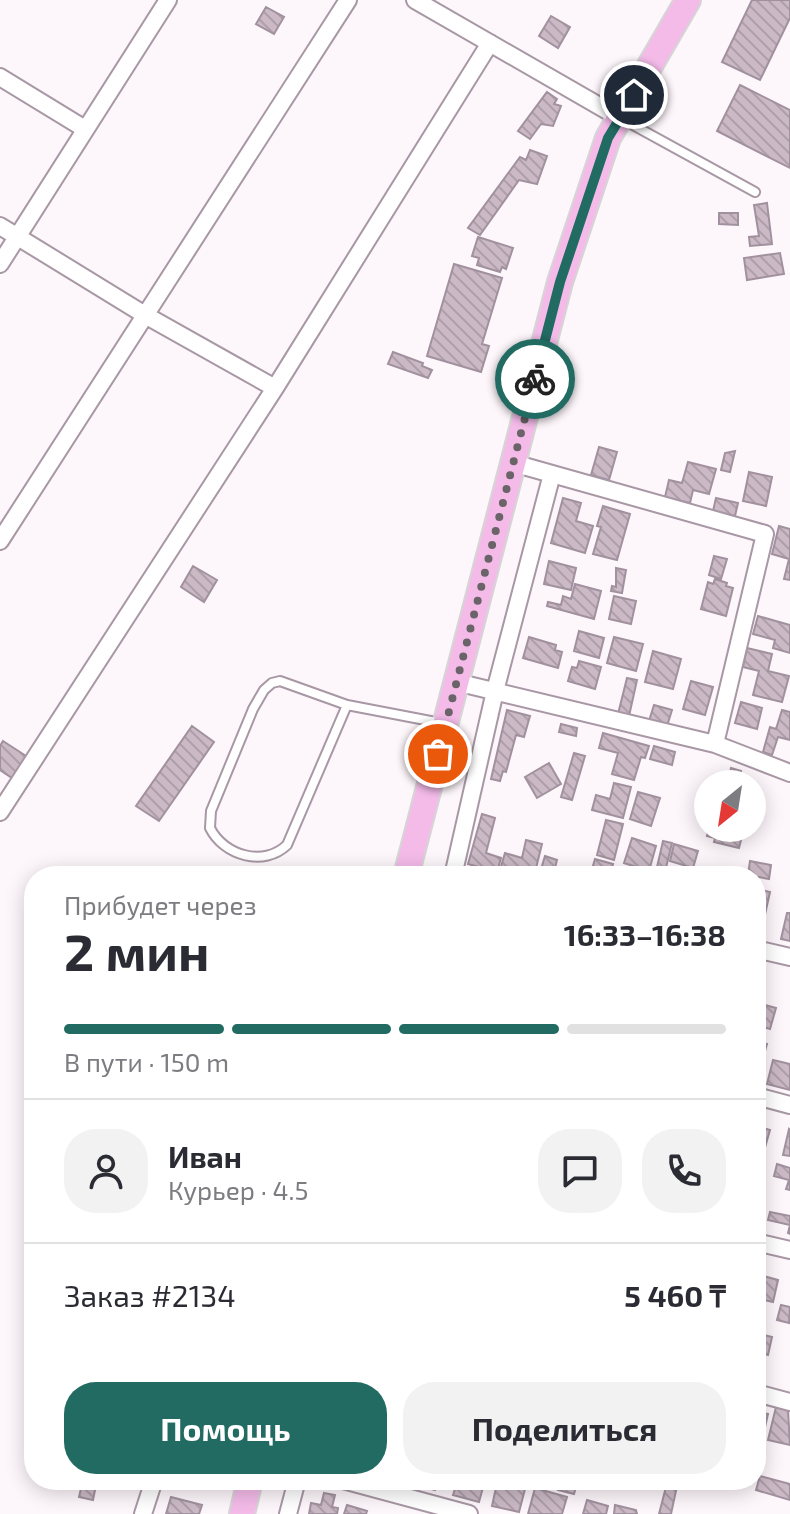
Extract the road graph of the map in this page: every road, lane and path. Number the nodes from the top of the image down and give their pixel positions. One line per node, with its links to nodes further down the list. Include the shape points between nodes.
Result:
1 (168, 0): 8 (street)
2 (348, 0): 13 (street)
3 (415, 0): 5 (street)
4 (688, 0): 7 (main road)
5 (490, 43): 7 (street); 14 (street)
6 (0, 77): 8 (street)
7 (620, 118): 9 (lane); 15 (main road, via 608,138 560,282)
8 (85, 129): 11 (street)
9 (755, 192)
10 (0, 226): 11 (street)
11 (17, 237): 12 (street); 13 (street)
12 (0, 264)
13 (145, 315): 14 (street); 17 (street)
14 (275, 388): 24 (street)
15 (513, 463): 16 (street); 18 (main road)
16 (552, 474): 19 (street); 22 (street, via 765,534)
17 (0, 541)
18 (456, 682): 19 (street); 21 (main road)
19 (495, 691): 22 (street); 26 (street)
20 (347, 705): 20 (lane, via 280,681 264,690 211,811 210,828 224,848 268,858 287,845); 21 (lane)
21 (446, 723): 25 (main road)
22 (715, 744): 23 (street)
23 (790, 773)
24 (0, 812)
25 (409, 866)
26 (456, 866)
27 (766, 951): 28 (street)
28 (790, 957)
29 (766, 1099): 30 (street)
30 (790, 1105)
31 (766, 1244): 32 (street)
32 (790, 1250)
33 (766, 1396): 34 (street)
34 (790, 1402)
35 (151, 1490): 39 (street)
36 (248, 1490): 40 (main road)
37 (294, 1490): 41 (street)
38 (380, 1490): 42 (street)
39 (143, 1514)
40 (242, 1514)
41 (288, 1514)
42 (469, 1514)

